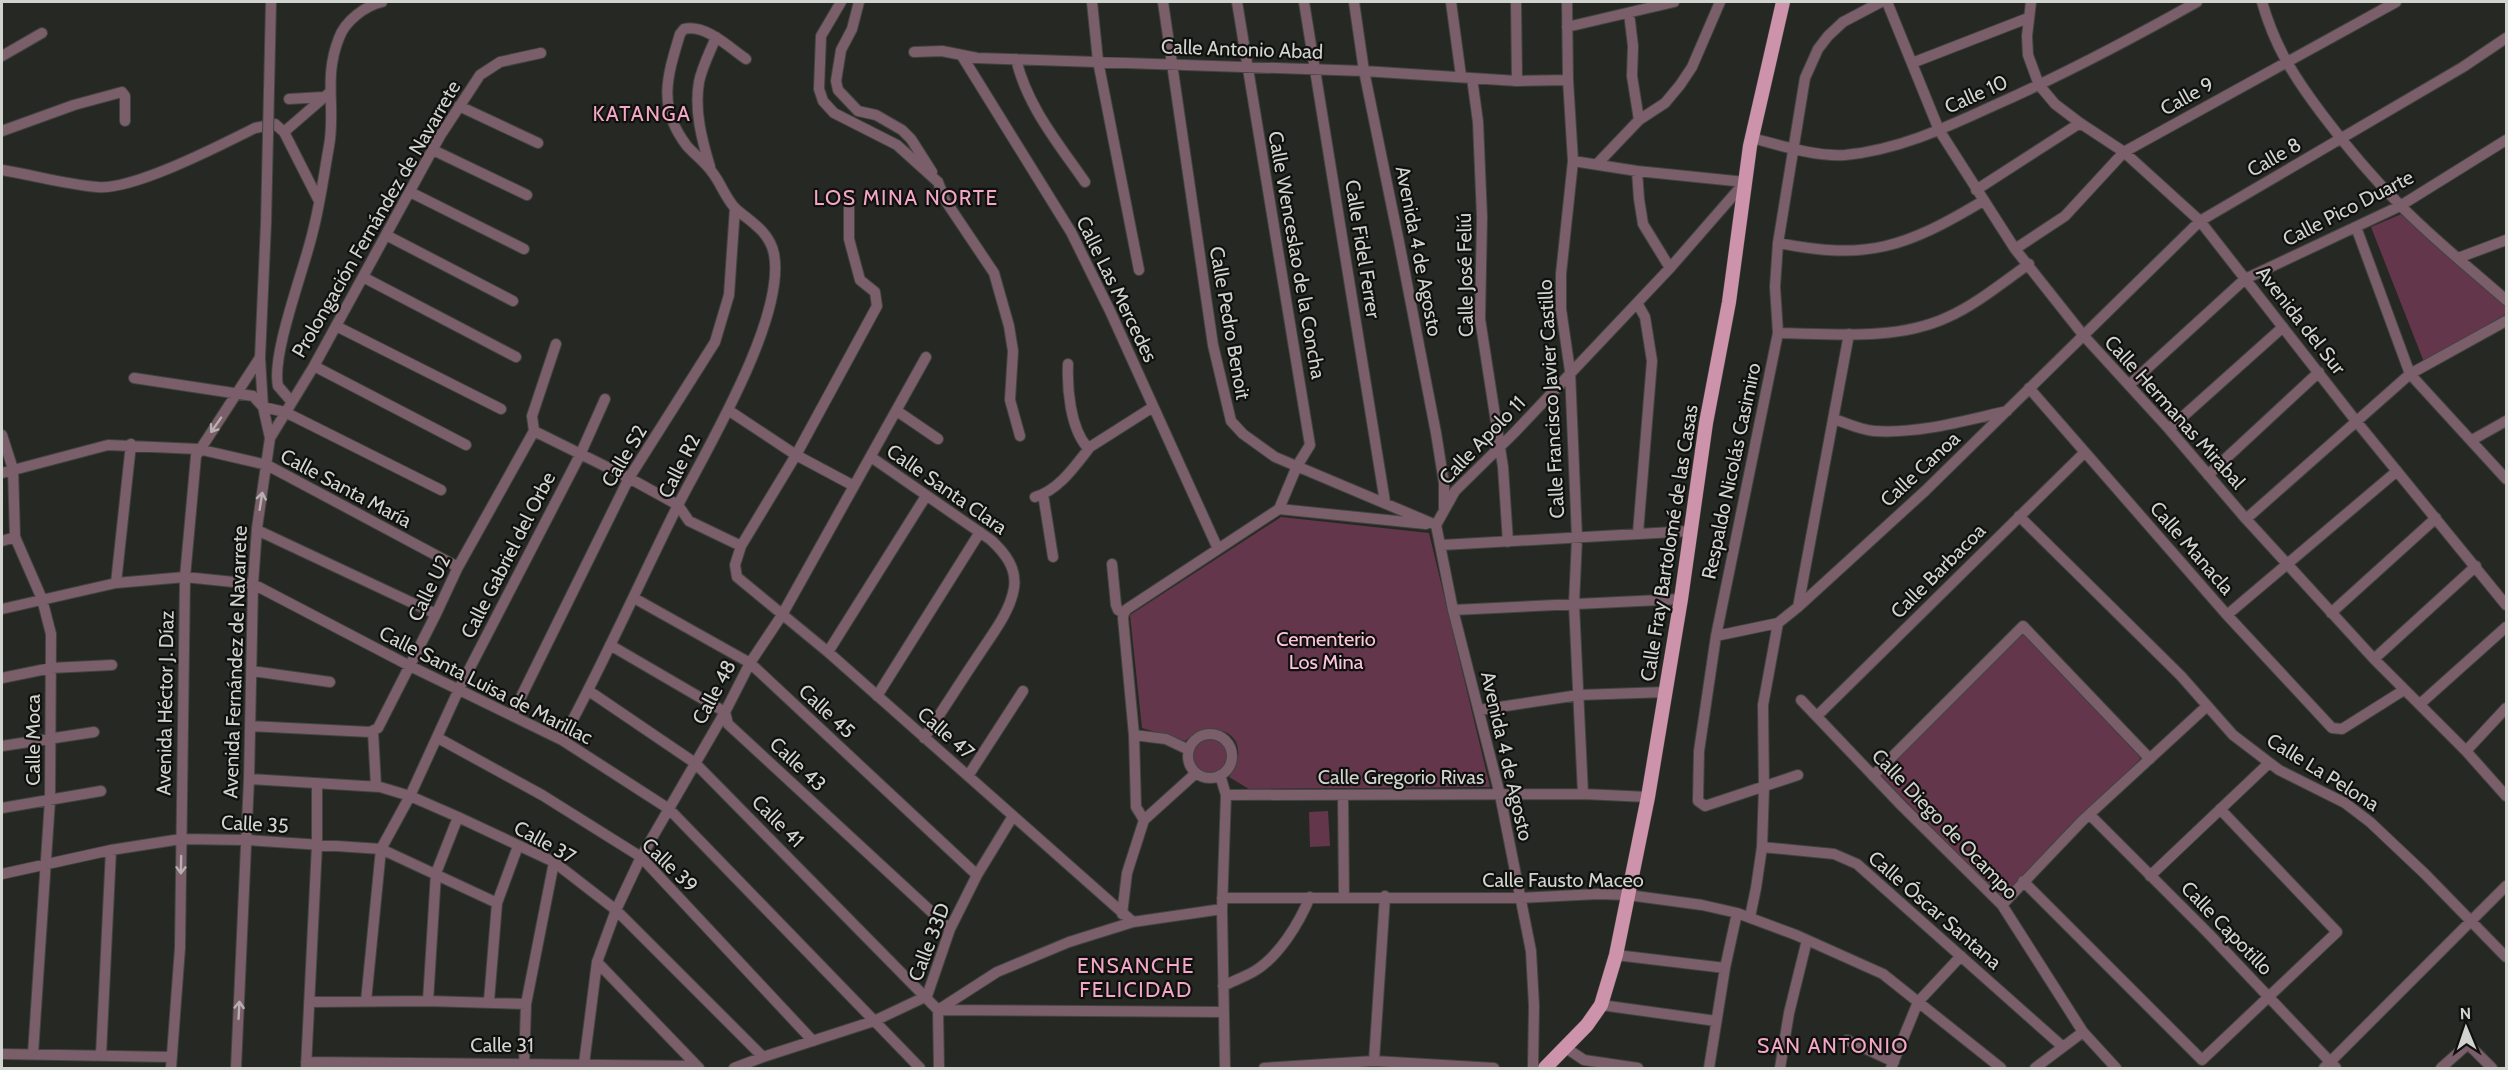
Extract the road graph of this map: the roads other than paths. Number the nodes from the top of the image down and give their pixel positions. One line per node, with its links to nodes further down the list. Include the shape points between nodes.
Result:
1 (271, 2): 102 (street, Avenida Fernández de Navarrete, bridge)
2 (382, 2): 45 (street, via 372,4 353,18 340,34)
3 (841, 2): 66 (street, via 821,36 819,89 823,101 834,112 897,145)
4 (859, 2): 66 (street, via 841,50 838,90 858,111 876,115 902,130)
5 (1092, 2): 34 (street)
6 (1163, 2): 37 (street, Calle Pedro Benoit)
7 (1237, 2): 38 (street, Calle Wenceslao de la Concha)
8 (1304, 2): 39 (street, Calle Fidel Ferrer)
9 (1354, 2): 40 (street, Avenida 4 de Agosto)
10 (1451, 2): 41 (street, Calle José Feliú)
11 (1516, 2): 43 (street)
12 (1567, 2): 24 (street, Calle Francisco Javier Castillo)
13 (1674, 2): 22 (street)
14 (1720, 2): 48 (street, via 1680,86)
15 (1783, 2): 54 (main road, Calle Fray Bartolomé de las Casas)
16 (1881, 2): 58 (street, Respaldo Nicolás Casimiro, via 1843,22 1818,49 1805,78)
17 (1887, 2): 36 (street, Calle Hermanas Mirabal)
18 (2031, 2): 23 (street)
19 (2197, 2): 44 (street, Calle 10)
20 (2262, 2): 35 (street)
21 (2396, 2): 35 (street, Calle 9)
22 (1629, 13): 24 (street); 48 (street)
23 (2028, 18): 36 (street); 44 (street, via 2028,55)
24 (1567, 27): 42 (street, Calle Francisco Javier Castillo)
25 (42, 33): 30 (street)
26 (716, 37): 32 (street); 64 (street, via 699,80 698,96 700,128); 64 (street, via 693,28 684,29 667,78 671,118 681,136)
27 (2506, 38): 55 (street, Calle 8)
28 (914, 52): 31 (street, Calle Antonio Abad, via 942,51)
29 (542, 53): 47 (street, Prolongación Fernández de Navarrete, via 490,67)
30 (2, 56)
31 (962, 56): 33 (street, Calle Antonio Abad); 115 (street, Calle Las Mercedes, via 1071,232)
32 (746, 59)
33 (1016, 59): 34 (street, Calle Antonio Abad); 67 (street, via 1022,85)
34 (1098, 61): 37 (street, Calle Antonio Abad); 87 (street)
35 (2285, 62): 55 (street); 60 (street, Calle 9)
36 (1912, 63): 51 (street, Calle Hermanas Mirabal)
37 (1173, 64): 38 (street, Calle Antonio Abad); 141 (street, Calle Pedro Benoit, via 1213,345 1228,412 1243,434 1275,457)
38 (1247, 67): 39 (street, Calle Antonio Abad); 141 (street, Calle Wenceslao de la Concha, via 1310,445)
39 (1315, 70): 40 (street, Calle Antonio Abad); 151 (street, Calle Fidel Ferrer)
40 (1364, 71): 41 (street, Calle Antonio Abad); 154 (street, Avenida 4 de Agosto, via 1436,433)
41 (1467, 77): 43 (street, Calle Antonio Abad); 134 (street, Calle José Feliú, via 1478,122 1482,217 1480,319)
42 (1568, 80): 43 (street, Calle Antonio Abad); 61 (street, Calle Francisco Javier Castillo)
43 (1517, 81)
44 (2039, 86): 50 (street, Avenida del Sur); 51 (street, Calle 10)
45 (326, 95): 46 (street); 53 (street); 73 (street, via 330,142)
46 (289, 99)
47 (459, 106): 57 (street); 59 (street, Prolongación Fernández de Navarrete)
48 (1639, 120): 62 (street)
49 (125, 121): 52 (street, via 122,92)
50 (2080, 123): 60 (street, Avenida del Sur); 69 (street)
51 (1940, 130): 58 (street, Calle 10, via 1898,145 1842,155); 69 (street, Calle Hermanas Mirabal)
52 (2, 131)
53 (284, 132): 63 (street, via 275,124 264,125 122,185 98,187); 73 (street)
54 (1752, 138): 58 (street, Calle 10); 68 (main road, Calle Fray Bartolomé de las Casas)
55 (2341, 139): 75 (street); 77 (street, Calle 8)
56 (2506, 140): 75 (street, Calle Pico Duarte)
57 (538, 143)
58 (1793, 148): 81 (street, Respaldo Nicolás Casimiro)
59 (433, 150): 70 (street, Prolongación Fernández de Navarrete); 71 (street)
60 (2124, 152): 77 (street, Avenida del Sur); 83 (street, Calle 9, via 2071,210)
61 (1573, 161): 62 (street); 105 (street, Calle Francisco Javier Castillo, via 1561,274 1561,309)
62 (1598, 163): 65 (street)
63 (2, 170)
64 (711, 170): 76 (street, Calle R2)
65 (1637, 171): 68 (street); 86 (street, via 1643,224)
66 (938, 182): 127 (street, via 945,200 994,273 1013,351 1010,400)
67 (1085, 182)
68 (1745, 182): 86 (street, Calle Apolo 11); 160 (main road, Calle Fray Bartolomé de las Casas)
69 (1976, 190): 74 (street, Calle Hermanas Mirabal)
70 (410, 192): 79 (street, Prolongación Fernández de Navarrete); 82 (street)
71 (527, 195)
72 (849, 198): 138 (street, via 849,238 860,280 874,292 878,306)
73 (318, 199): 113 (street, via 314,229 278,361 278,386)
74 (1983, 201): 81 (street, via 1912,239 1886,248 1814,250); 83 (street, Calle Hermanas Mirabal)
75 (2400, 206): 78 (street, Calle Pico Duarte); 84 (street)
76 (735, 208): 117 (street, Calle R2, via 753,220 771,244 774,272 766,319); 146 (street, Calle S2, via 729,295 715,342)
77 (2200, 221): 89 (street, Avenida del Sur); 98 (street, Calle 8)
78 (2356, 227): 89 (street, Calle Pico Duarte); 107 (street)
79 (386, 235): 88 (street, Prolongación Fernández de Navarrete); 91 (street)
80 (2506, 240): 84 (street)
81 (1778, 243): 96 (street, Respaldo Nicolás Casimiro)
82 (524, 249)
83 (2015, 249): 85 (street, Calle Hermanas Mirabal)
84 (2458, 258): 90 (street)
85 (2029, 264): 97 (street, via 1968,307 1945,318 1910,330); 98 (street, Calle Hermanas Mirabal)
86 (1670, 268): 92 (street, Calle Apolo 11)
87 (1139, 270)
88 (363, 277): 94 (street, Prolongación Fernández de Navarrete); 100 (street)
89 (2245, 279): 95 (street, Avenida del Sur); 109 (street, Calle Pico Duarte)
90 (2506, 300)
91 (513, 301)
92 (1637, 303): 105 (street, Calle Apolo 11); 162 (street, via 1645,317 1652,361)
93 (2506, 321): 107 (street)
94 (336, 326): 104 (street, Prolongación Fernández de Navarrete); 116 (street)
95 (2283, 327): 106 (street, Avenida del Sur); 124 (street)
96 (1778, 333): 97 (street); 193 (street, Respaldo Nicolás Casimiro)
97 (1849, 334): 121 (street)
98 (2084, 336): 109 (street, Calle Hermanas Mirabal); 110 (street, Calle Canoa)
99 (556, 344): 125 (street, Calle U2, via 532,416)
100 (516, 357)
101 (926, 357): 118 (street, Calle 48)
102 (260, 358): 111 (street); 114 (street, Avenida Fernández de Navarrete)
103 (1068, 364): 133 (street, via 1074,417 1085,445)
104 (314, 366): 113 (street, Prolongación Fernández de Navarrete); 132 (street)
105 (1570, 371): 134 (street, Calle Apolo 11); 164 (street, Calle Francisco Javier Castillo)
106 (2319, 372): 122 (street, Avenida del Sur); 145 (street)
107 (2410, 374): 122 (street); 130 (street)
108 (134, 378): 111 (street)
109 (2129, 386): 124 (street, Calle Hermanas Mirabal)
110 (2029, 388): 119 (street, Calle Canoa); 136 (street, Calle Manacla)
111 (237, 395): 114 (street, via 253,396); 135 (street, one-way to 135)
112 (605, 399): 137 (street, Calle Gabriel del Orbe)
113 (291, 401): 120 (street, Prolongación Fernández de Navarrete)
114 (263, 407): 120 (street); 128 (street, Avenida Fernández de Navarrete)
115 (1153, 407): 133 (street); 169 (street, Calle Las Mercedes)
116 (501, 409)
117 (728, 410): 138 (street); 152 (street, Calle R2)
118 (897, 411): 129 (street); 139 (street, Calle 48)
119 (2007, 411): 121 (street, via 1906,430 1872,431); 183 (street, Calle Canoa)
120 (285, 412): 128 (street, Prolongación Fernández de Navarrete); 149 (street)
121 (1834, 419): 183 (street)
122 (2356, 421): 143 (street, Avenida del Sur); 157 (street)
123 (2506, 421): 130 (street)
124 (2169, 429): 145 (street, Calle Hermanas Mirabal)
125 (534, 431): 137 (street); 174 (street, Calle U2)
126 (2, 435): 142 (street, Calle Moca)
127 (1020, 436)
128 (270, 438): 140 (street, Avenida Fernández de Navarrete)
129 (938, 440)
130 (2472, 440): 147 (street)
131 (131, 444): 135 (street, Calle Santa María); 142 (street, Calle Santa María, via 100,446); 176 (street)
132 (466, 445)
133 (1090, 447): 170 (street, via 1068,475 1039,496)
134 (1499, 448): 154 (street, Calle Apolo 11, via 1455,491); 166 (street, Calle José Feliú)
135 (198, 449): 140 (street, Calle Santa María); 175 (street, Avenida Héctor J. Díaz)
136 (2085, 452): 155 (street, Calle Barbacoa); 190 (street, Calle Manacla)
137 (580, 454): 146 (street); 204 (street, Calle Gabriel del Orbe)
138 (796, 455): 148 (street); 168 (street)
139 (871, 457): 148 (street, Calle 48); 150 (street, Calle Santa Clara)
140 (267, 465): 159 (street, Avenida Fernández de Navarrete, one-way to 140); 174 (street, Calle Santa María)
141 (1297, 466): 151 (street, Calle Pedro Benoit); 153 (street, Calle Wenceslao de la Concha)
142 (13, 469): 144 (street, Calle Santa María); 163 (street, Calle Moca)
143 (2397, 471): 156 (street, Avenida del Sur); 172 (street)
144 (2, 473)
145 (2208, 475): 157 (street, Calle Hermanas Mirabal)
146 (629, 478): 152 (street); 217 (street, Calle S2)
147 (2506, 480)
148 (854, 486): 189 (street, Calle 48)
149 (441, 490)
150 (926, 496): 161 (street, Calle Santa Clara); 195 (street)
151 (1385, 502): 158 (street, Calle Pedro Benoit)
152 (678, 505): 168 (street, via 689,521); 178 (street, Calle R2)
153 (1279, 508): 158 (street); 169 (street)
154 (1444, 508): 158 (street, Calle Apolo 11)
155 (2019, 516): 213 (street, Calle La Pelona); 218 (street, Calle Barbacoa)
156 (2436, 518): 173 (street, Avenida del Sur); 187 (street)
157 (2246, 519): 172 (street, Calle Hermanas Mirabal)
158 (1436, 525): 167 (street, Avenida 4 de Agosto)
159 (257, 530): 177 (street, Avenida Fernández de Navarrete); 188 (street)
160 (1691, 531): 162 (street); 180 (main road, Calle Fray Bartolomé de las Casas)
161 (980, 532): 210 (street); 225 (street, Calle Santa Clara, via 1003,551 1011,564 1014,587 1005,613)
162 (1638, 533): 164 (street)
163 (15, 537): 165 (street); 179 (street, Calle Moca)
164 (1577, 538): 166 (street); 181 (street, Calle Francisco Javier Castillo)
165 (2, 541)
166 (1508, 542): 167 (street)
167 (1442, 545): 185 (street, Avenida 4 de Agosto)
168 (741, 546): 189 (street, Calle 47, via 735,565 737,577)
169 (1218, 549): 186 (street)
170 (1053, 557)
171 (1112, 564): 186 (street, via 1116,605)
172 (2287, 564): 187 (street, Calle Hermanas Mirabal); 190 (street)
173 (2476, 566): 182 (street, Avenida del Sur); 196 (street)
174 (458, 567): 188 (street, Calle U2)
175 (185, 577): 176 (street, Calle Santa Luisa de Marillac); 177 (street, Calle Santa Luisa de Marillac); 258 (street, Avenida Héctor J. Díaz)
176 (116, 583): 179 (street, Calle Santa Luisa de Marillac)
177 (253, 584): 199 (street, Calle Santa Luisa de Marillac); 201 (street, Avenida Fernández de Navarrete)
178 (634, 598): 194 (street, Calle R2); 197 (street, Calle 45)
179 (42, 599): 184 (street, Calle Santa Luisa de Marillac); 200 (street, Calle Moca, via 51,634)
180 (1681, 599): 181 (street); 208 (main road, Calle Fray Bartolomé de las Casas)
181 (1574, 604): 185 (street); 209 (street, Calle Francisco Javier Castillo)
182 (2506, 605)
183 (1798, 607): 191 (street, Calle Canoa)
184 (2, 609)
185 (1453, 610): 215 (street, Avenida 4 de Agosto)
186 (1124, 613): 222 (street)
187 (2331, 613): 196 (street, Calle Hermanas Mirabal)
188 (436, 614): 199 (street, Calle U2)
189 (782, 615): 195 (street, Calle 47); 197 (street, Calle 48)
190 (2227, 615): 205 (street, Calle Manacla, via 2332,728 2342,729)
191 (1778, 623): 193 (street); 241 (street, via 1763,705)
192 (2506, 627): 212 (street)
193 (1716, 636): 241 (street, Respaldo Nicolás Casimiro, via 1699,751 1698,801 1705,806)
194 (610, 645): 206 (street, Calle R2); 216 (street, Calle 43)
195 (828, 652): 210 (street, Calle 47)
196 (2374, 659): 205 (street, Calle Hermanas Mirabal)
197 (750, 663): 216 (street, Calle 48); 270 (street, Calle 45)
198 (112, 665): 200 (street)
199 (410, 666): 204 (street, Calle Santa Luisa de Marillac); 220 (street, Calle U2)
200 (51, 668): 202 (street); 223 (street, Calle Moca)
201 (252, 670): 203 (street); 219 (street, Avenida Fernández de Navarrete)
202 (2, 678)
203 (330, 682)
204 (459, 689): 217 (street, Calle Santa Luisa de Marillac); 224 (street, Calle Gabriel del Orbe)
205 (2404, 690): 212 (street, Calle Hermanas Mirabal)
206 (589, 691): 226 (street, Calle R2); 232 (street, Calle 41)
207 (1023, 691): 236 (street)
208 (1666, 692): 209 (street); 249 (main road, Calle Fray Bartolomé de las Casas)
209 (1579, 695): 215 (street); 243 (street, Calle Francisco Javier Castillo)
210 (877, 696): 225 (street, Calle 47)
211 (1801, 700): 218 (street, Calle Diego de Ocampo)
212 (2420, 704): 229 (street, Calle Hermanas Mirabal)
213 (2207, 706): 230 (street); 231 (street, Calle La Pelona, via 2234,735)
214 (2506, 708): 229 (street)
215 (1479, 710): 245 (street, Avenida 4 de Agosto)
216 (725, 712): 232 (street, Calle 48); 288 (street, Calle 43, via 728,724)
217 (512, 715): 226 (street, Calle Santa Luisa de Marillac)
218 (1817, 716): 237 (street, Calle Diego de Ocampo)
219 (250, 726): 220 (street); 238 (street, Avenida Fernández de Navarrete)
220 (373, 731): 240 (street)
221 (94, 732): 223 (street)
222 (1134, 735): 228 (street, via 1166,739); 257 (street, via 1136,807)
223 (51, 738): 227 (street); 250 (street, Calle Moca)
224 (438, 738): 246 (street, Calle Gabriel del Orbe); 265 (street, Calle 39, via 542,795)
225 (924, 738): 236 (street, Calle 47)
226 (561, 740): 252 (street, Calle Santa Luisa de Marillac)
227 (2, 746)
228 (1189, 750): 233 (street, via 1189,762); 234 (street, via 1203,734 1224,738 1232,758)
229 (2466, 751): 248 (street, Calle Hermanas Mirabal)
230 (2150, 759): 237 (street, via 2023,626); 254 (street)
231 (2270, 762): 253 (street); 286 (street, Calle La Pelona, via 2345,803 2370,822)
232 (695, 763): 252 (street, Calle 48); 296 (street, Calle 41)
233 (1196, 773): 234 (street, via 1212,778); 257 (street)
234 (1220, 775): 244 (street)
235 (1798, 775): 241 (street)
236 (968, 776): 255 (street, Calle 47)
237 (1874, 776): 281 (street, Calle Diego de Ocampo)
238 (249, 779): 239 (street, Calle 37); 259 (street, Avenida Fernández de Navarrete)
239 (317, 784): 240 (street, Calle 37); 260 (street)
240 (376, 786): 246 (street, Calle 37)
241 (1764, 788): 262 (street)
242 (101, 791): 250 (street)
243 (1583, 794): 245 (street, Calle Gregorio Rivas); 249 (street, Calle Gregorio Rivas)
244 (1226, 795): 247 (street, Calle Gregorio Rivas); 280 (street)
245 (1500, 795): 247 (street, Calle Gregorio Rivas); 278 (street, Avenida 4 de Agosto)
246 (410, 796): 256 (street, Calle 37); 263 (street, Calle Gabriel del Orbe)
247 (1343, 796): 275 (street)
248 (2506, 796)
249 (1648, 797): 274 (main road, Calle Fray Bartolomé de las Casas)
250 (50, 800): 251 (street); 267 (street, Calle Moca)
251 (2, 808)
252 (669, 809): 265 (street, Calle 48); 308 (street, Calle Santa Luisa de Marillac)
253 (2220, 809): 271 (street); 297 (street, via 2337,932)
254 (2090, 815): 271 (street, Calle Capotillo); 272 (street)
255 (1013, 816): 270 (street, Calle 33D); 284 (street, Calle 47)
256 (458, 817): 261 (street, Calle 37); 268 (street)
257 (1144, 820): 284 (street, via 1127,873)
258 (181, 839): 259 (street, Calle 35); 264 (street, Calle 35); 319 (street, Avenida Héctor J. Díaz, one-way to 319, via 180,948)
259 (247, 840): 260 (street, Calle 35); 326 (street, Avenida Fernández de Navarrete, one-way to 259)
260 (317, 845): 263 (street, Calle 35); 301 (street)
261 (519, 846): 266 (street, Calle 37); 279 (street)
262 (1762, 847): 285 (street); 291 (street, Calle Óscar Santana, via 1834,855 1857,864)
263 (381, 849): 268 (street, Calle 35); 299 (street, Calle Gabriel del Orbe)
264 (111, 850): 267 (street, Calle 35); 316 (street)
265 (640, 857): 282 (street, Calle 48); 311 (street, Calle 39)
266 (554, 862): 282 (street, Calle 37); 303 (street)
267 (46, 864): 269 (street, Calle 35); 315 (street, Calle Moca)
268 (436, 873): 279 (street, Calle 35); 298 (street)
269 (2, 874)
270 (977, 875): 288 (street, Calle 33D)
271 (2150, 876): 297 (street, Calle Capotillo)
272 (2024, 881): 281 (street); 297 (street, via 2202,1060)
273 (2506, 886): 286 (street)
274 (1628, 895): 278 (street, Calle Fausto Maceo); 283 (street, Calle Fausto Maceo); 290 (main road, Calle Fray Bartolomé de las Casas)
275 (1344, 896): 276 (street, Calle Fausto Maceo); 277 (street, Calle Fausto Maceo)
276 (1385, 896): 278 (street, Calle Fausto Maceo); 318 (street)
277 (1310, 897): 280 (street, Calle Fausto Maceo); 295 (street, via 1298,922 1267,962)
278 (1520, 898): 333 (street, Avenida 4 de Agosto, via 1533,969)
279 (497, 903): 300 (street)
280 (1222, 904): 287 (street, Calle Fausto Maceo); 295 (street)
281 (2002, 904): 309 (street, Calle Diego de Ocampo)
282 (616, 910): 293 (street, Calle 48); 317 (street, Calle 37)
283 (1737, 913): 285 (street, Calle Fausto Maceo); 294 (street)
284 (1122, 914): 287 (street, Calle 47)
285 (1750, 917): 289 (street, Calle Fausto Maceo)
286 (2471, 921): 292 (street, Calle La Pelona); 324 (street)
287 (1133, 922): 305 (street, Calle Fausto Maceo, via 1024,959)
288 (950, 929): 296 (street, Calle 33D)
289 (1807, 940): 302 (street, Calle Fausto Maceo, via 1883,974); 337 (street)
290 (1616, 955): 294 (street); 304 (main road, Calle Fray Bartolomé de las Casas)
291 (1961, 956): 302 (street); 312 (street, Calle Óscar Santana)
292 (2506, 957)
293 (597, 962): 320 (street, Calle 48); 325 (street)
294 (1725, 968): 307 (street)
295 (1223, 986): 306 (street)
296 (927, 996): 305 (street, Calle 41); 308 (street, Calle 33D)
297 (2270, 998): 324 (street, Calle Capotillo)
298 (428, 1000): 299 (street); 300 (street)
299 (366, 1001): 301 (street)
300 (489, 1001): 303 (street)
301 (309, 1002): 321 (street)
302 (1918, 1002): 322 (street); 338 (street, Calle Fausto Maceo)
303 (526, 1004): 323 (street)
304 (1600, 1005): 307 (street); 313 (main road, Calle Fray Bartolomé de las Casas)
305 (938, 1010): 306 (street); 329 (street)
306 (1223, 1012): 330 (street)
307 (1716, 1021): 336 (street)
308 (874, 1022): 311 (street, Calle 33D); 328 (street, Calle Santa Luisa de Marillac)
309 (2083, 1032): 312 (street); 340 (street, Calle Diego de Ocampo)
310 (1847, 1040): 322 (street)
311 (813, 1041): 317 (street, Calle 33D)
312 (2063, 1047): 339 (street)
313 (1566, 1048): 334 (main road, Calle Fray Bartolomé de las Casas); 335 (street, via 1584,1060)
314 (2, 1054): 315 (street)
315 (33, 1054): 316 (street)
316 (101, 1055): 319 (street)
317 (763, 1057): 327 (street, Calle 33D)
318 (1374, 1061): 331 (street); 332 (street)
319 (172, 1063)
320 (584, 1064): 323 (street, Calle 31); 325 (street, Calle 31)
321 (306, 1065): 323 (street, Calle 31)
322 (1893, 1065)
323 (524, 1066)
324 (2330, 1066)
325 (698, 1067)
326 (236, 1068)
327 (734, 1068)
328 (920, 1068)
329 (939, 1068)
330 (1225, 1068)
331 (1264, 1068)
332 (1494, 1068)
333 (1533, 1068)
334 (1545, 1068)
335 (1638, 1068)
336 (1709, 1068)
337 (1780, 1068)
338 (2001, 1068)
339 (2036, 1068)
340 (2116, 1068)
341 (2440, 1068): 342 (street, via 2468,1044)
342 (2492, 1068)

